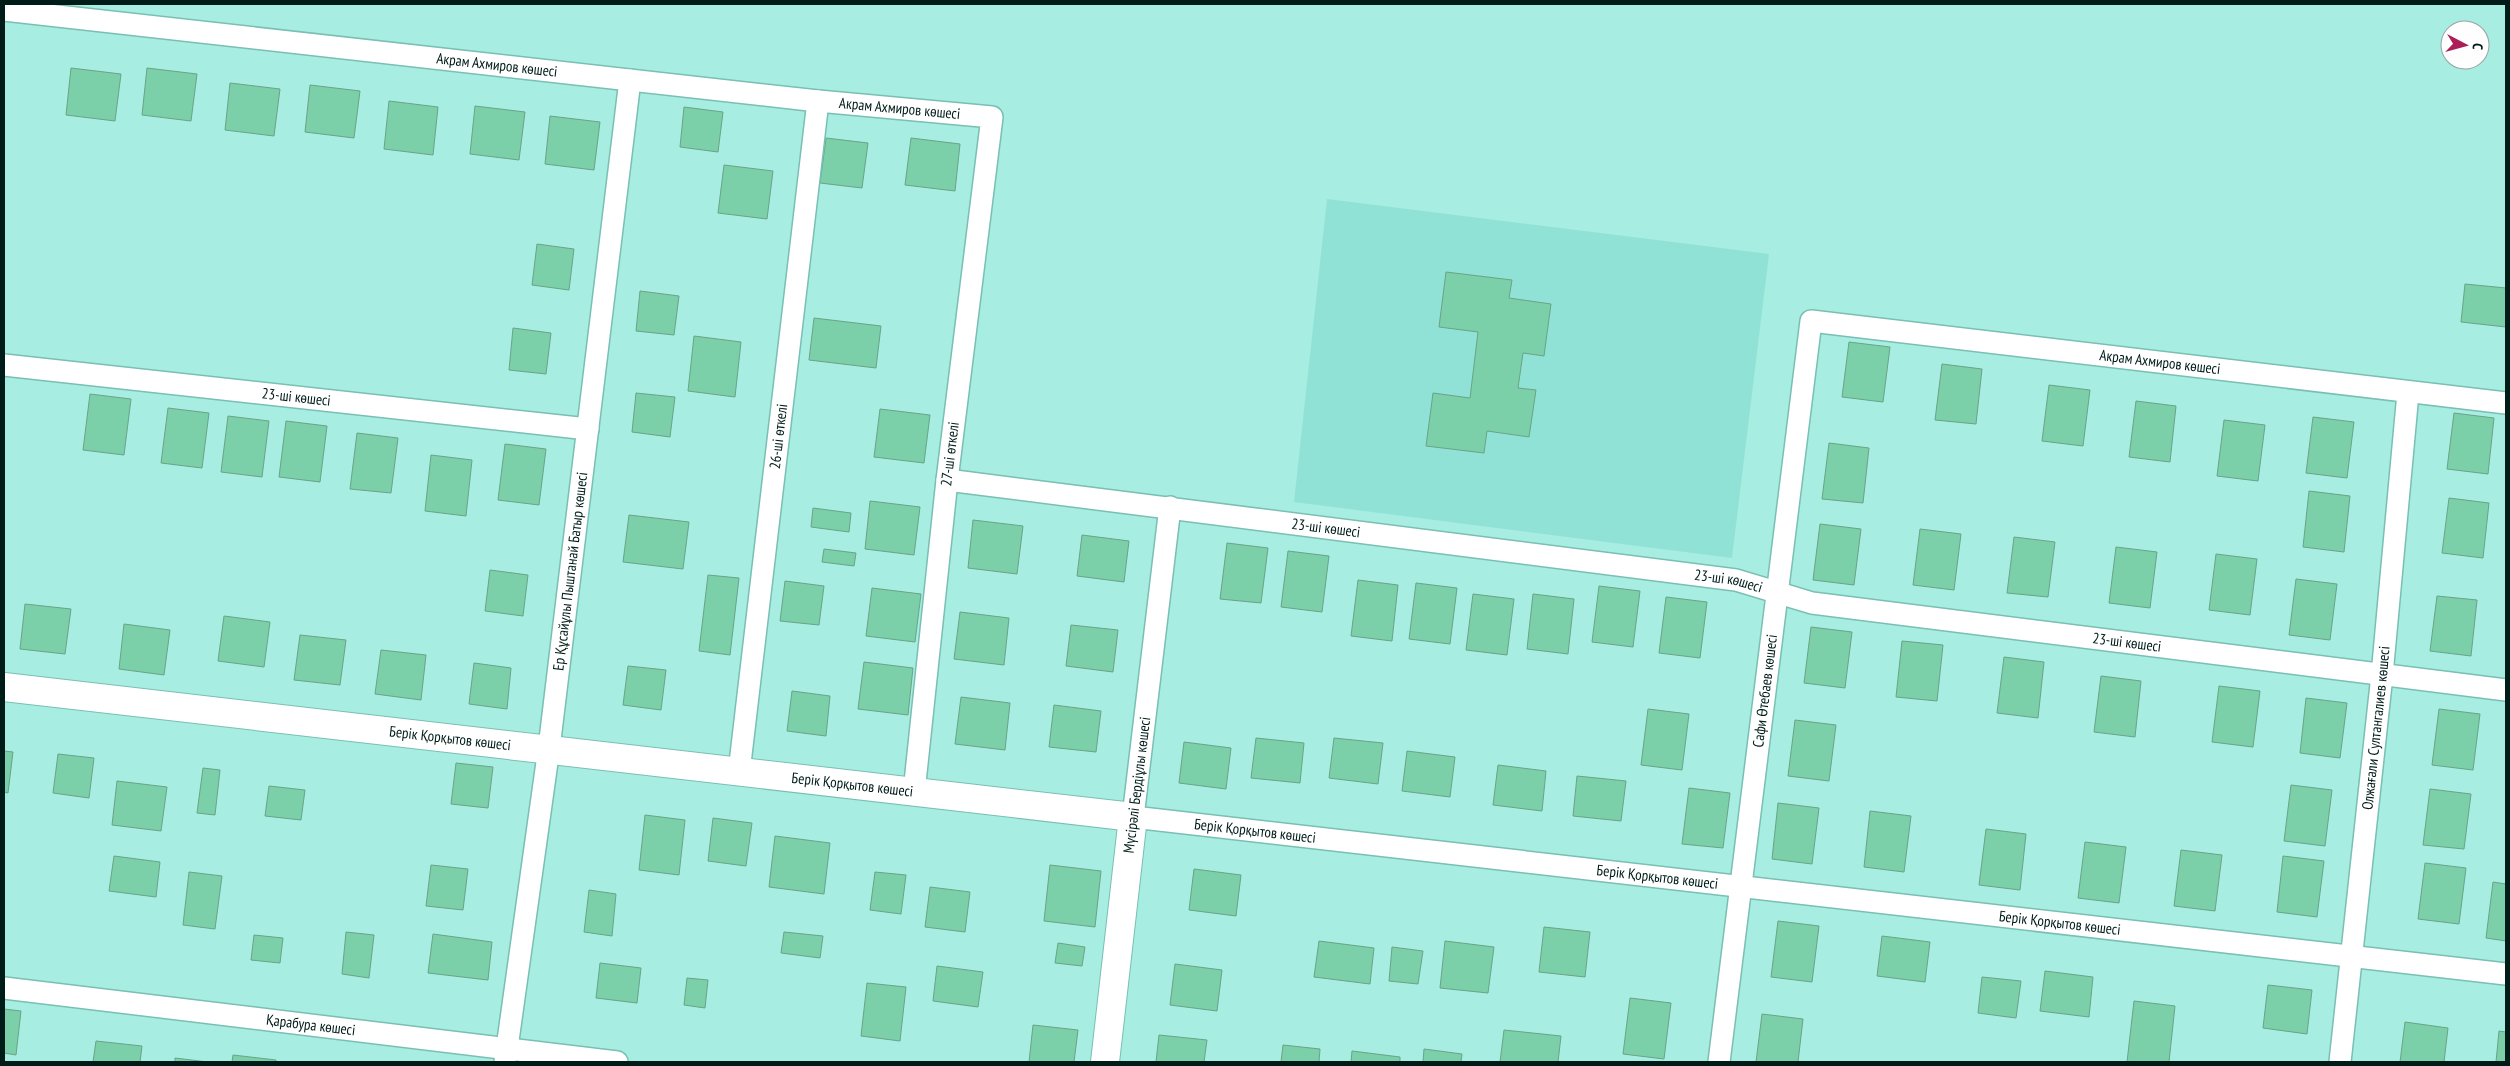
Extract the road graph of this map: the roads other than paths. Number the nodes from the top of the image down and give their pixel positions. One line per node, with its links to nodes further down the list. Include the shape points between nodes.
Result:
1 (4, 10): 2 (street, Акрам Ахмиров көшесі)
2 (630, 80): 3 (street, Акрам Ахмиров көшесі); 9 (street, Ер Құсайұлы Пыштанай Батыр көшесі)
3 (818, 101): 4 (street, Акрам Ахмиров көшесі); 17 (street, 26-ші өткелі)
4 (992, 116): 10 (street, 27-ші өткелі)
5 (1812, 321): 7 (street, Акрам Ахмиров көшесі); 12 (street, Сафи Өтебаев көшесі)
6 (4, 365): 9 (street, 23-шi көшесi)
7 (2408, 393): 8 (street, Акрам Ахмиров көшесі); 13 (street, Олжағали Султангалиев көшесі)
8 (2506, 403)
9 (588, 429): 16 (street, Ер Құсайұлы Пыштанай Батыр көшесі)
10 (947, 480): 11 (street, 23-шi көшесi); 18 (street, 27-ші өткелі)
11 (1170, 507): 12 (street, 23-шi көшесi, via 1736,580); 19 (street, Мүсірәлі Бердіұлы көшесі)
12 (1779, 594): 13 (street, 23-шi көшесi, via 1812,603); 20 (street, Сафи Өтебаев көшесі)
13 (2382, 675): 15 (street, 23-шi көшесi); 21 (street, Олжағали Султангалиев көшесі)
14 (4, 687): 16 (street, Берік Қорқытов көшесі)
15 (2506, 690)
16 (549, 748): 17 (street, Берік Қорқытов көшесі); 24 (street, Ер Құсайұлы Пыштанай Батыр көшесі)
17 (739, 772): 18 (street, Берік Қорқытов көшесі)
18 (914, 792): 19 (street, Берік Қорқытов көшесі)
19 (1133, 817): 20 (street, Берік Қорқытов көшесі); 26 (street, Мүсірәлі Бердіұлы көшесі)
20 (1741, 887): 21 (street, Берік Қорқытов көшесі); 27 (street, Сафи Өтебаев көшесі)
21 (2352, 958): 22 (street, Берік Қорқытов көшесі); 28 (street, Олжағали Султангалиев көшесі)
22 (2506, 974)
23 (4, 988): 24 (street, Қарабура көшесі)
24 (506, 1056): 25 (street, Қарабура көшесі)
25 (617, 1062)
26 (1105, 1062)
27 (1719, 1062)
28 (2340, 1062)

